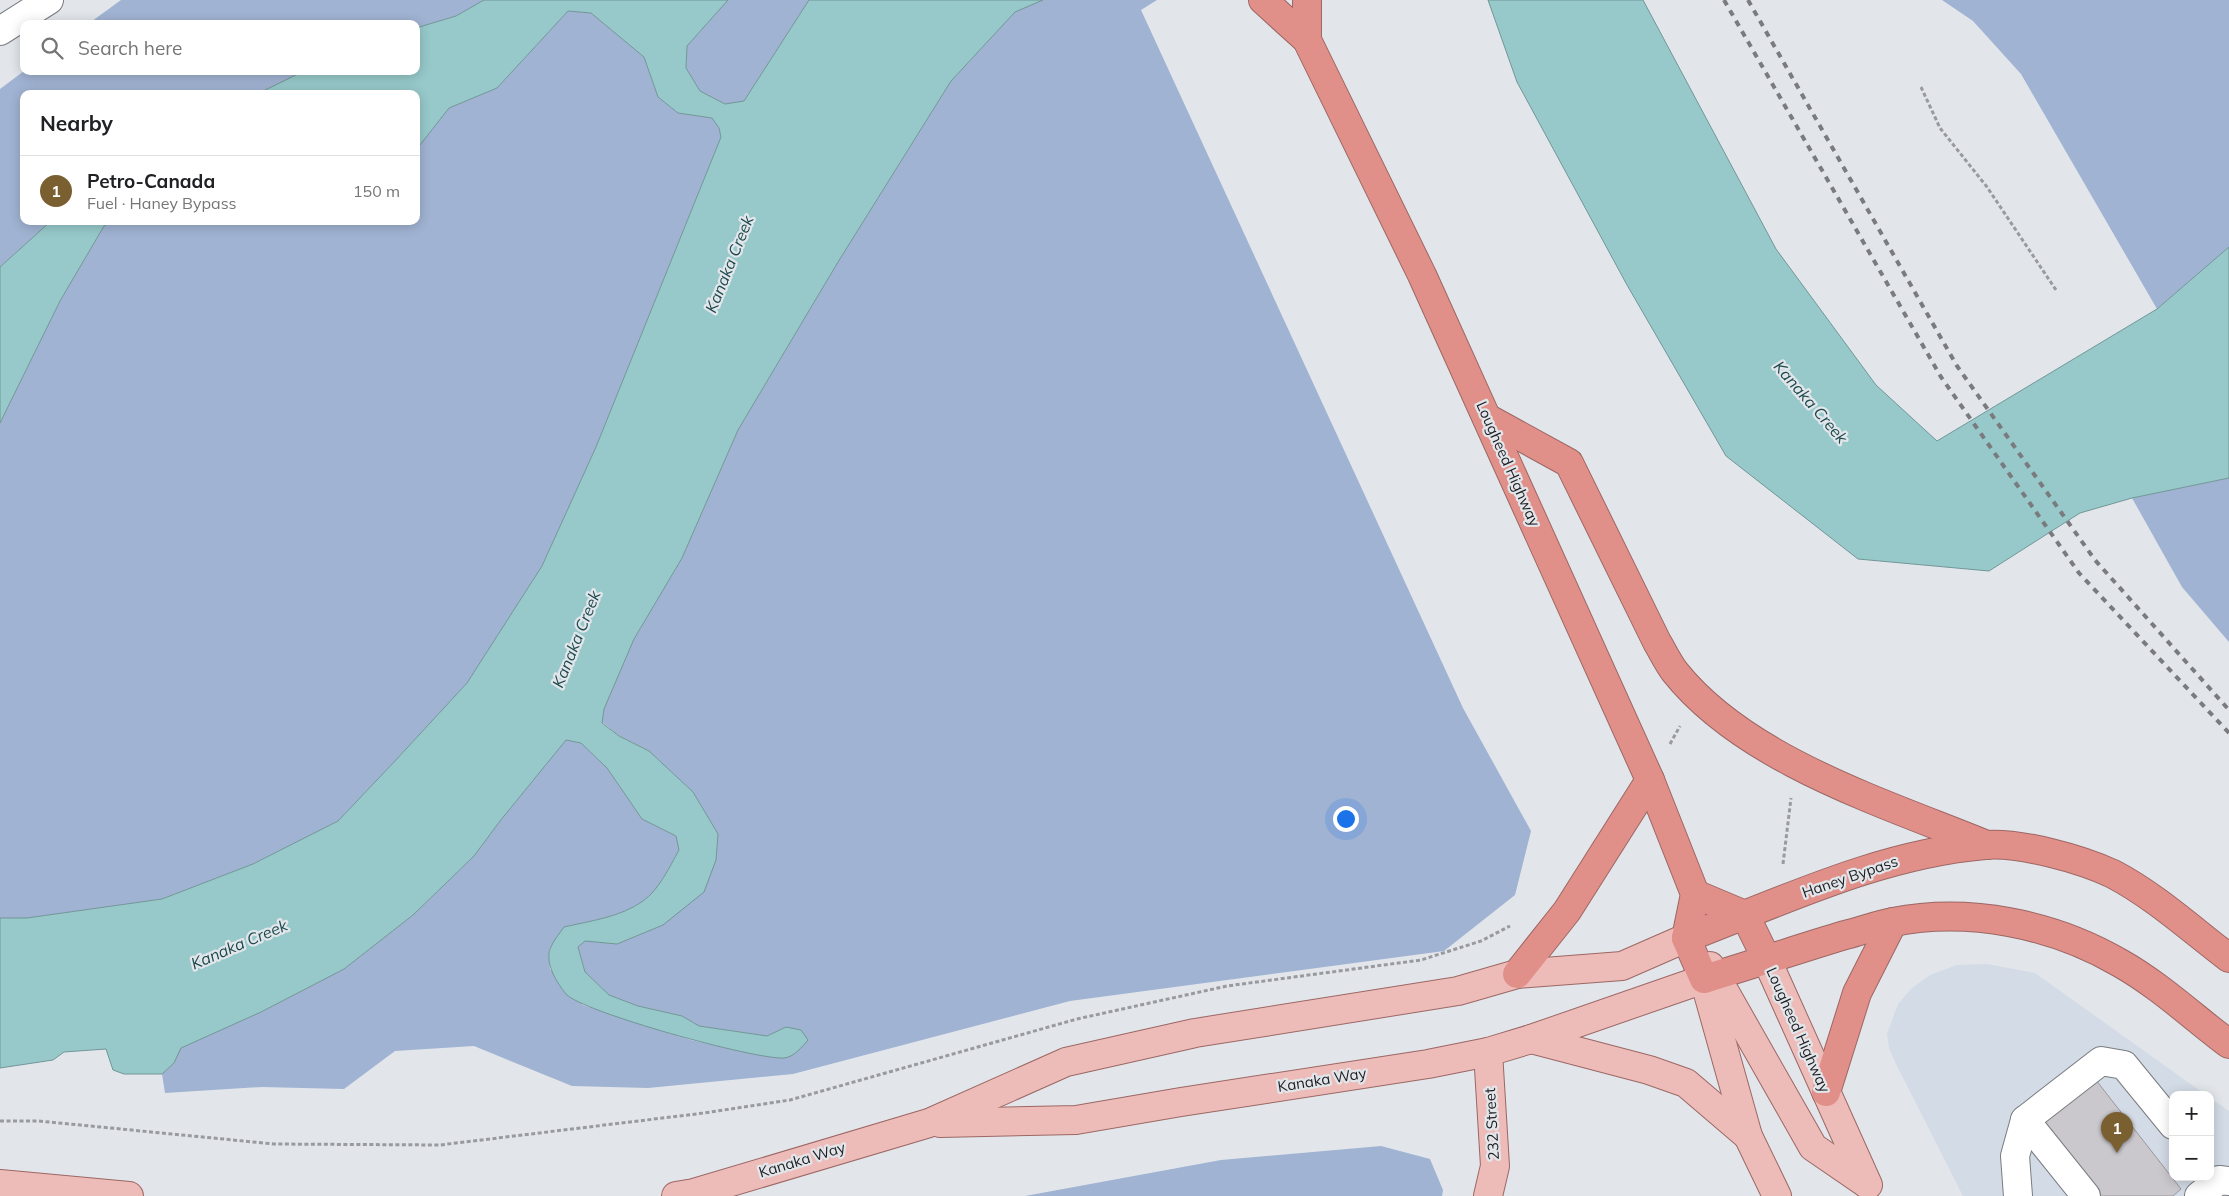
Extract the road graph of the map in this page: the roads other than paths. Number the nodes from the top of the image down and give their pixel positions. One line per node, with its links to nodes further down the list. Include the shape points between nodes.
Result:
1 (49, 0): 4 (street)
2 (1263, 0): 5 (highway, Lougheed Highway)
3 (1307, 0): 5 (highway, Lougheed Highway)
4 (0, 31)
5 (1307, 40): 6 (highway, Lougheed Highway, via 1422,275)
6 (1487, 418): 7 (highway, Lougheed Highway); 8 (highway, via 1570,463 1657,642 1674,671 1705,704 1803,770)
7 (1650, 780): 9 (highway, Lougheed Highway); 15 (highway, via 1567,911)
8 (1986, 845): 10 (highway, Haney Bypass, via 1931,852 1888,862); 14 (highway, Haney Bypass, via 2030,849 2070,858 2112,874 2151,898)
9 (1695, 894): 10 (highway); 12 (highway)
10 (1745, 915): 12 (highway, Haney Bypass); 13 (highway, Lougheed Highway)
11 (1893, 922): 13 (highway); 18 (highway, via 1932,917 1973,918 2052,932 2120,963); 20 (highway, via 1857,993)
12 (1688, 937): 15 (main road, Kanaka Way, via 1622,966); 16 (main road)
13 (1766, 958): 16 (highway); 20 (main road, Lougheed Highway)
14 (2229, 958)
15 (1517, 974): 23 (main road, Kanaka Way, via 1458,991 1195,1033 1066,1062)
16 (1710, 977): 17 (main road, Kanaka Way); 24 (main road); 26 (main road, via 1813,1147)
17 (1531, 1039): 19 (main road, Kanaka Way); 24 (main road, via 1686,1083)
18 (2229, 1044)
19 (1488, 1052): 23 (main road, Kanaka Way, via 1076,1120); 29 (main road, 232 Street, via 1495,1166)
20 (1826, 1092): 26 (main road, Lougheed Highway)
21 (2025, 1120): 22 (street, via 2101,1061 2124,1065); 31 (street, via 2015,1156); 32 (street)
22 (2169, 1120)
23 (928, 1123): 28 (main road, Kanaka Way)
24 (1748, 1136): 30 (main road)
25 (0, 1184): 27 (main road)
26 (1870, 1190)
27 (129, 1196)
28 (676, 1196)
29 (1488, 1196)
30 (1777, 1196)
31 (2018, 1196)
32 (2086, 1196)

